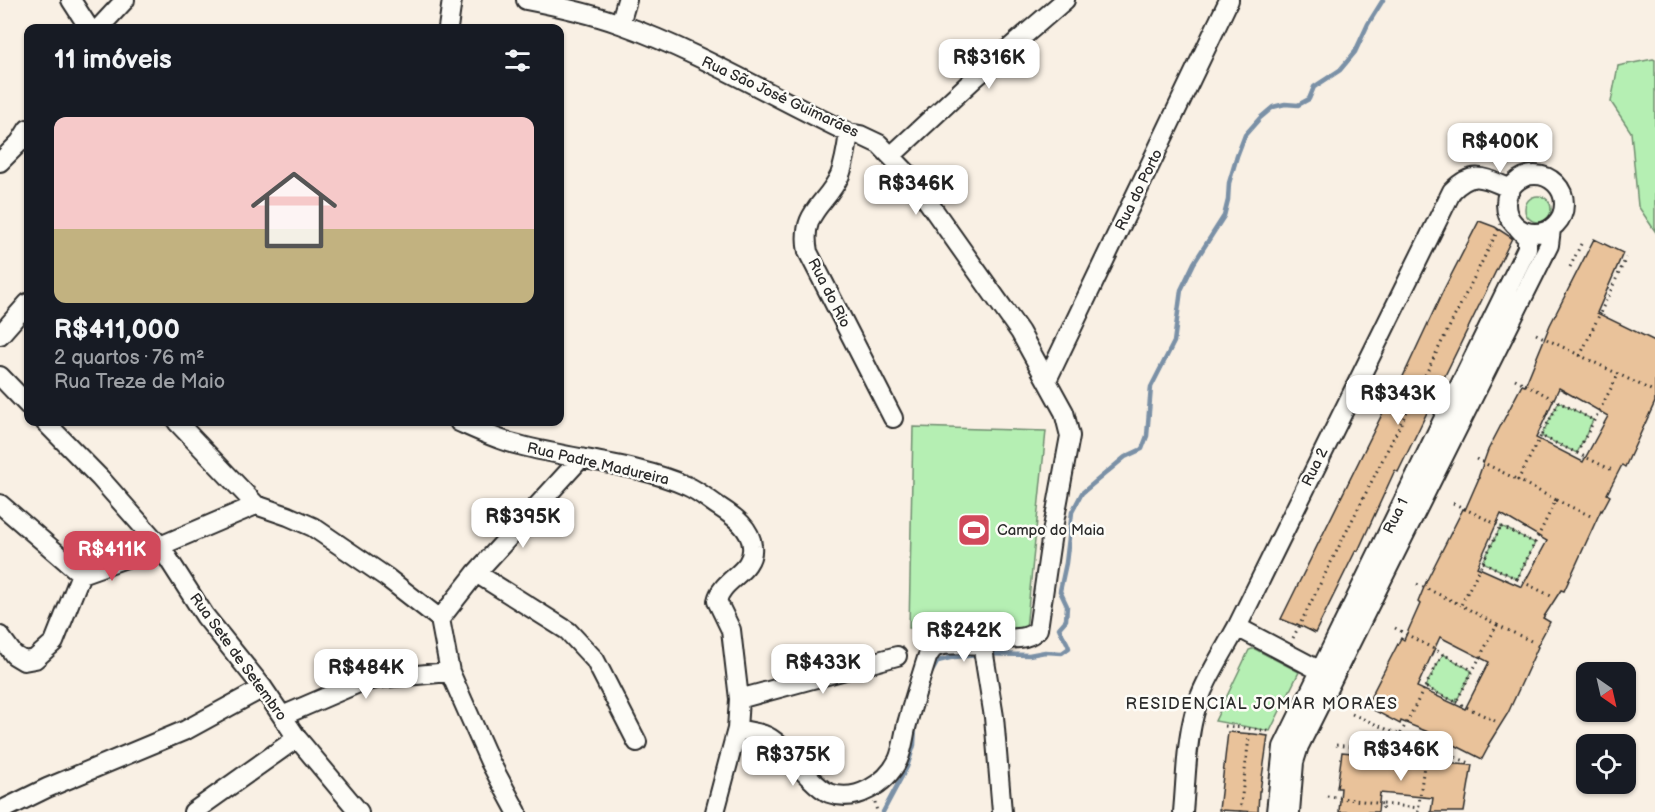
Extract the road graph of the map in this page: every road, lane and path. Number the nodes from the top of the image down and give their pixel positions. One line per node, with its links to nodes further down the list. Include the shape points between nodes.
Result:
1 (71, 0): 8 (street)
2 (125, 0): 9 (street)
3 (452, 0): 10 (street)
4 (526, 0): 11 (street, Rua São José Guimarães)
5 (627, 0): 11 (street)
6 (1065, 0): 14 (street)
7 (1229, 0): 29 (street, Rua do Porto)
8 (86, 24)
9 (103, 24)
10 (449, 24)
11 (620, 24): 12 (street, Rua São José Guimarães)
12 (849, 133): 14 (street, Rua São José Guimarães, via 879,144); 33 (street, Rua do Rio, via 840,175 813,212 805,239 808,252)
13 (24, 136): 15 (street)
14 (891, 156): 29 (street, Rua São José Guimarães, via 909,175 1020,332)
15 (0, 162)
16 (1511, 189): 17 (street, Rua 1, via 1506,205); 18 (street, Rua 1, via 1532,176 1556,184 1564,208); 61 (street, Rua 2, via 1479,176 1463,181 1452,191)
17 (1510, 226): 18 (street, via 1534,233); 65 (path); 71 (street, Rua 1, via 1527,238 1527,248)
18 (1551, 229): 71 (street, Rua 1, via 1549,245)
19 (1582, 242): 21 (path)
20 (1626, 258): 25 (path)
21 (1570, 267)
22 (24, 308): 24 (street)
23 (1536, 334): 25 (path)
24 (0, 335)
25 (1580, 356): 26 (path)
26 (1618, 375): 30 (path); 34 (path)
27 (0, 376): 31 (street)
28 (1515, 379): 32 (path)
29 (1047, 380): 66 (street, Rua São José Guimarães, via 1064,412 1070,436 1039,626 1029,637 994,640)
30 (1655, 392)
31 (24, 401)
32 (1558, 402): 34 (path); 38 (path)
33 (893, 418)
34 (1593, 420): 39 (path)
35 (49, 426): 51 (street, Rua Sete de Setembro)
36 (181, 426): 47 (street)
37 (469, 426): 40 (street, Rua Padre Madureira, via 515,445)
38 (1541, 436): 39 (path); 43 (path)
39 (1577, 453): 42 (path)
40 (581, 458): 53 (street); 74 (street, Rua Padre Madureira, via 665,477 690,487 734,517 747,531 752,543 748,565 724,588 717,601 730,630)
41 (1476, 459): 43 (path)
42 (1614, 471)
43 (1518, 480): 44 (path)
44 (1556, 501): 48 (path); 50 (path)
45 (1453, 503): 49 (path)
46 (0, 504): 54 (street)
47 (256, 505): 51 (street); 59 (street, via 313,527)
48 (1593, 517)
49 (1501, 526): 50 (path); 52 (path)
50 (1534, 543): 55 (path)
51 (160, 546): 54 (street); 73 (street, Rua Sete de Setembro, via 205,616)
52 (1483, 562): 55 (path); 58 (path)
53 (476, 573): 59 (street); 85 (street, via 568,631 595,660)
54 (81, 574): 63 (street, via 54,642 36,659 24,661 14,655)
55 (1517, 579): 57 (path)
56 (1417, 584): 58 (path)
57 (1553, 597)
58 (1461, 605): 60 (path)
59 (440, 619): 70 (street)
60 (1497, 625): 64 (path); 69 (path)
61 (1237, 627): 71 (street); 97 (street, Rua 2, via 1194,713)
62 (1395, 628): 67 (path)
63 (0, 636)
64 (1531, 641)
65 (1289, 645)
66 (984, 654): 80 (street, via 945,645 931,651 898,759 881,782 857,794 838,796 826,792 770,738); 96 (street)
67 (1443, 654): 69 (path); 72 (path)
68 (897, 656): 74 (street)
69 (1472, 670): 75 (path)
70 (450, 672): 77 (street, via 361,682); 94 (street)
71 (1327, 674): 99 (street, Rua 1, via 1283,747); 100 (street, Rua 1, via 1296,754)
72 (1425, 687): 75 (path); 83 (path)
73 (263, 688): 77 (street, Rua Sete de Setembro); 91 (street, via 186,730)
74 (739, 699): 80 (street, Rua Padre Madureira)
75 (1456, 702): 78 (path)
76 (1352, 714): 83 (path)
77 (282, 716): 84 (street, Rua Sete de Setembro)
78 (1495, 721)
79 (1225, 726): 81 (path)
80 (737, 729): 95 (street, Rua Padre Madureira)
81 (1250, 729): 82 (path); 98 (path)
82 (1270, 731)
83 (1400, 735): 87 (path)
84 (297, 738): 92 (street); 93 (street, Rua Sete de Setembro)
85 (637, 742)
86 (1336, 745): 90 (path, via 1425,757)
87 (1472, 764)
88 (1327, 796): 89 (path)
89 (1383, 804): 90 (path); 101 (path)
90 (1419, 810)
91 (0, 811)
92 (193, 812)
93 (358, 812)
94 (517, 812)
95 (716, 812)
96 (1002, 812)
97 (1183, 812)
98 (1240, 812)
99 (1276, 812)
100 (1290, 812)
101 (1382, 812)

